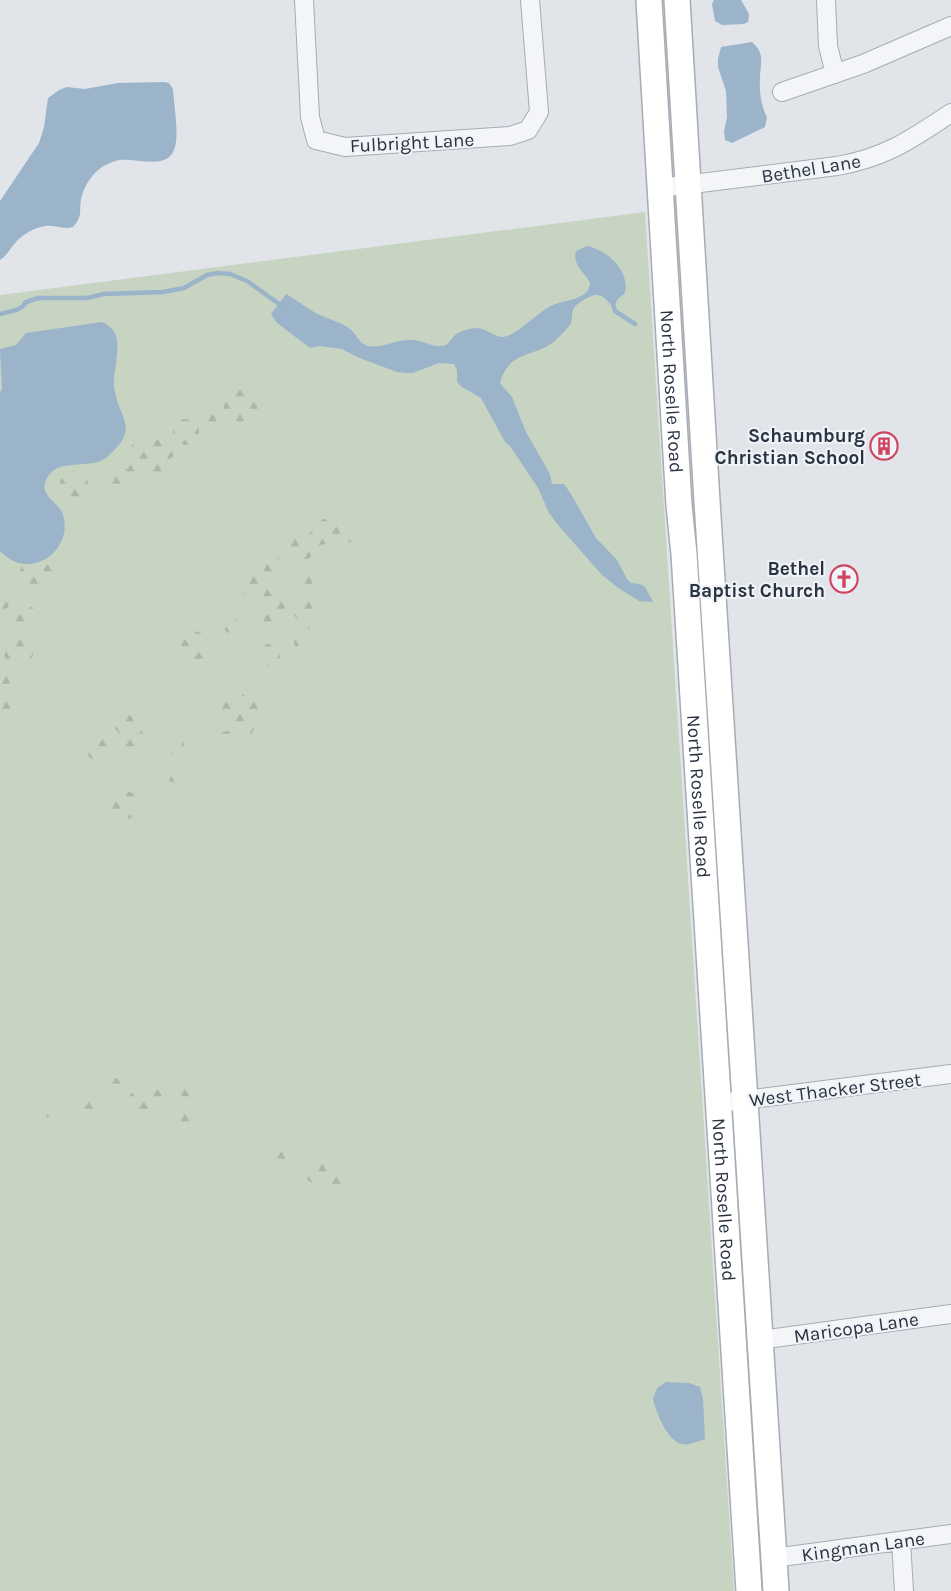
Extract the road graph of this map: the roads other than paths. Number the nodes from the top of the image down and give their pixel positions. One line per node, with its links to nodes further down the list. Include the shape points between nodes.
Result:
1 (304, 0): 2 (street, Fulbright Lane, via 310,117 316,140 344,147 510,136 528,130 539,112)
2 (530, 0)
3 (649, 0): 11 (main road, North Roselle Road)
4 (677, 0): 10 (main road, North Roselle Road)
5 (826, 0): 7 (street, via 828,46)
6 (951, 26): 7 (street)
7 (835, 74): 8 (street)
8 (782, 92)
9 (951, 113): 10 (street, Bethel Lane, via 901,145 858,162)
10 (687, 185): 11 (street, Bethel Lane); 13 (main road, North Roselle Road)
11 (660, 188): 14 (main road, North Roselle Road)
12 (951, 1074): 13 (street, West Thacker Street)
13 (746, 1101): 14 (street, West Thacker Street); 16 (main road, North Roselle Road)
14 (720, 1103): 20 (main road, North Roselle Road)
15 (951, 1314): 16 (street, Maricopa Lane)
16 (760, 1340): 19 (main road, North Roselle Road)
17 (951, 1534): 18 (street, Kingman Lane)
18 (901, 1541): 19 (street, Kingman Lane); 22 (street)
19 (774, 1558): 21 (main road, North Roselle Road)
20 (749, 1591)
21 (776, 1591)
22 (904, 1591)

